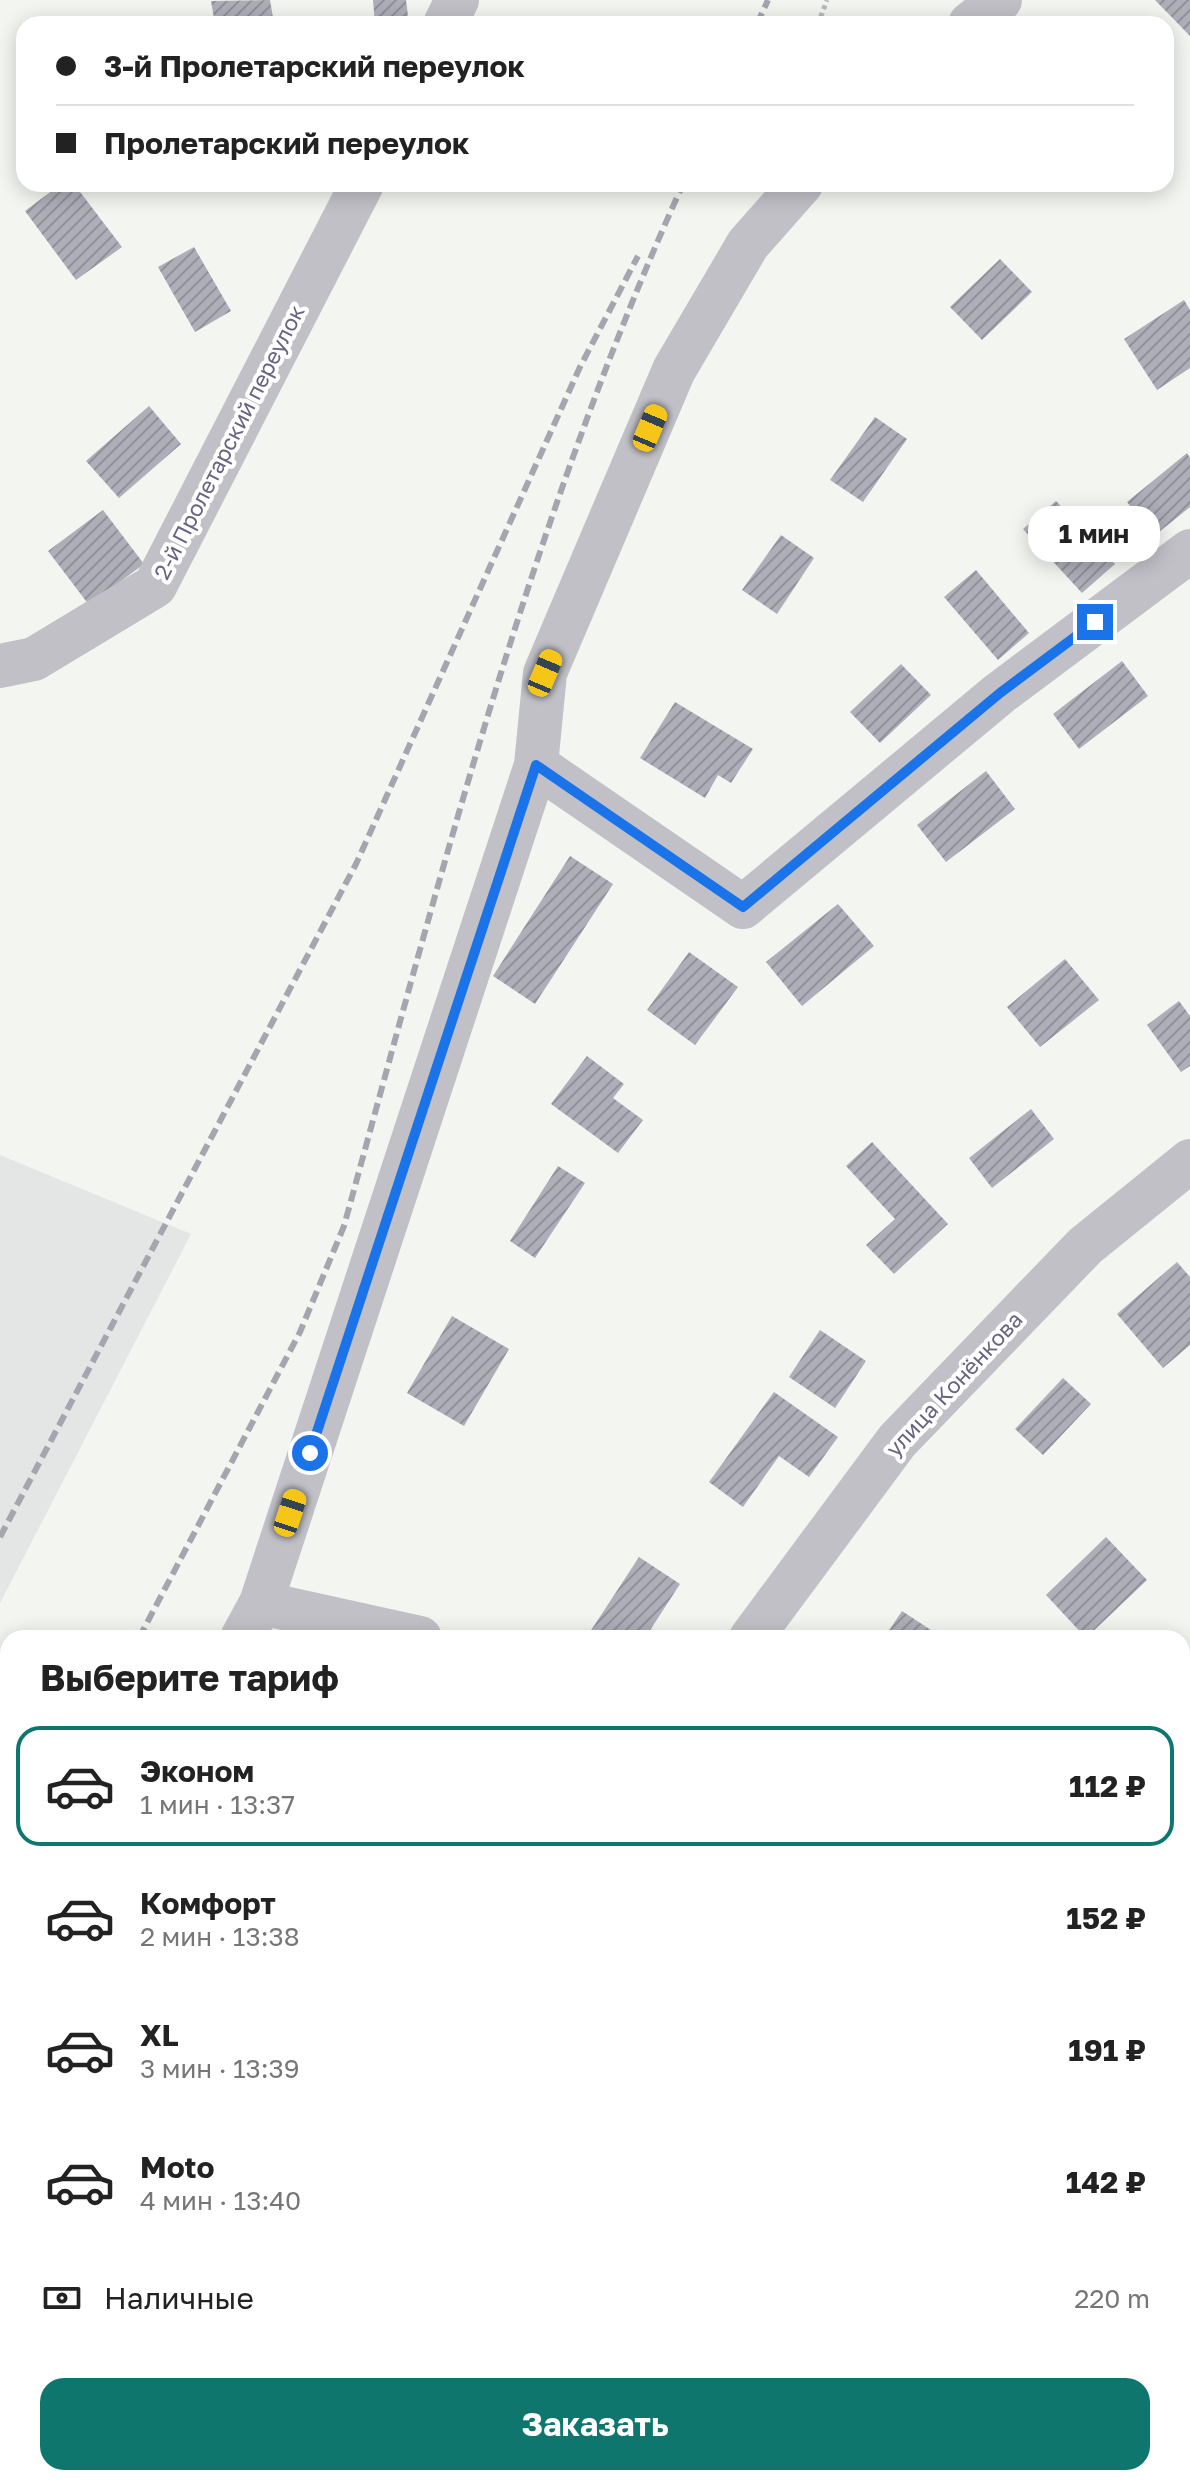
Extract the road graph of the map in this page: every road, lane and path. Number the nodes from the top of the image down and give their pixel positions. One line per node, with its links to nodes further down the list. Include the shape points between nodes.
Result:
1 (1000, 0): 2 (street)
2 (980, 16)
3 (358, 192): 6 (street, 2-й Пролетарский переулок, via 155,586 34,659)
4 (794, 192): 7 (street, via 748,244 674,370 545,673)
5 (1190, 551): 7 (street, via 1000,693 743,907)
6 (0, 666)
7 (536, 765): 9 (street)
8 (1190, 1161): 11 (street, улица Конёнкова, via 1085,1246 897,1441)
9 (251, 1620): 10 (street)
10 (345, 1630)
11 (757, 1630)

